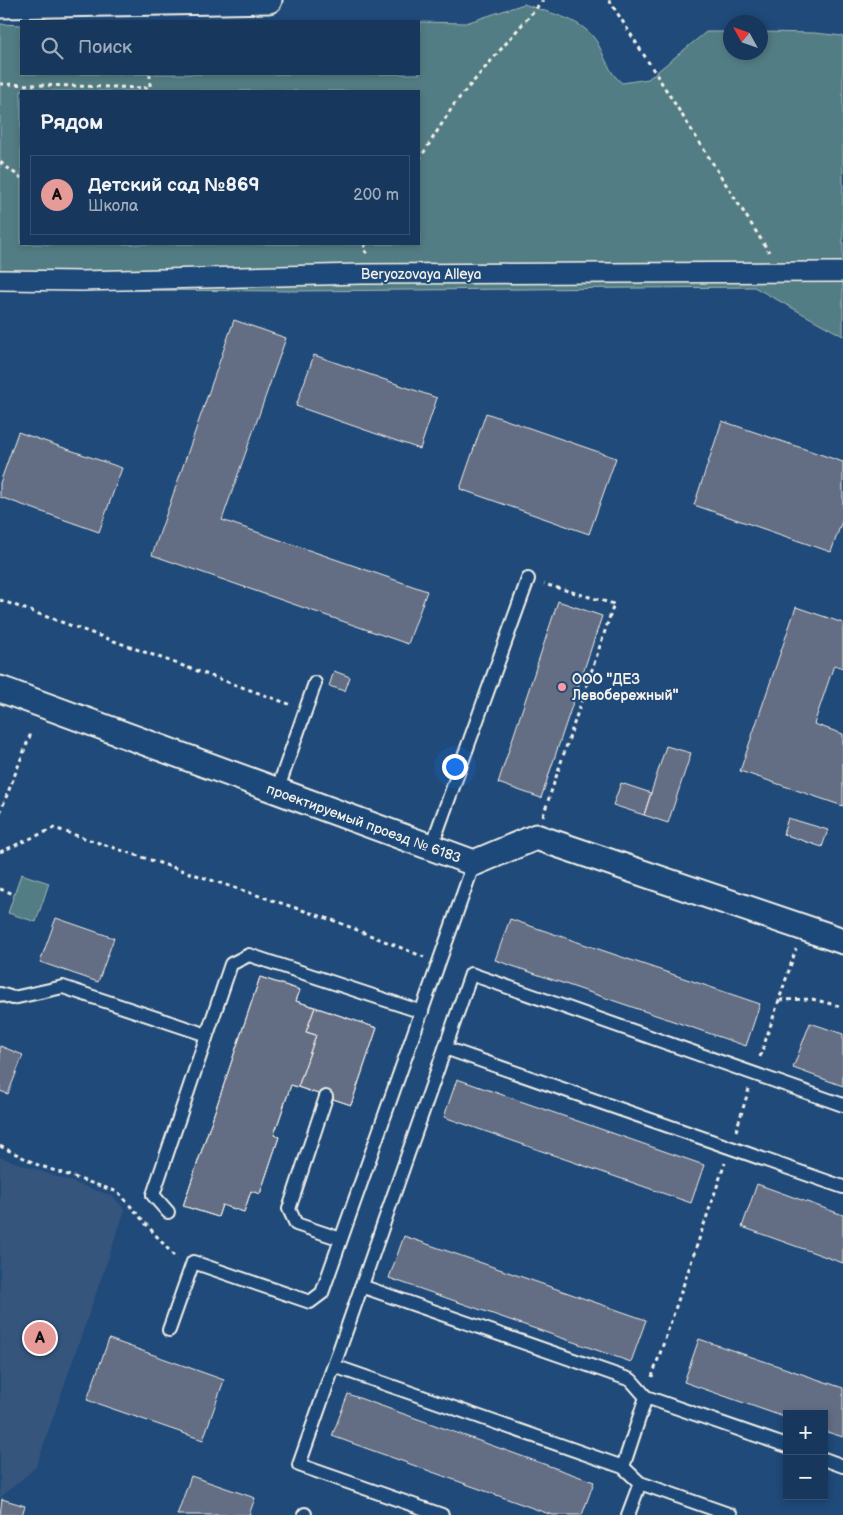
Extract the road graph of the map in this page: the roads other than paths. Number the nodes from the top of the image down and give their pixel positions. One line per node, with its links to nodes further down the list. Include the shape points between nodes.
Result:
1 (269, 0): 2 (street)
2 (0, 5)
3 (843, 272): 4 (street, Beryozovaya Alleya, via 362,274)
4 (0, 280)
5 (528, 579): 9 (lane)
6 (314, 682): 8 (lane)
7 (0, 689): 8 (street, проектируемый проезд № 6183)
8 (276, 791): 9 (street, проектируемый проезд № 6183)
9 (431, 848): 10 (street, проектируемый проезд № 6183)
10 (474, 863): 11 (street, проектируемый проезд № 6183, via 536,837); 13 (lane)
11 (843, 942)
12 (0, 994): 14 (lane, via 13,998 63,987)
13 (422, 1012): 14 (lane, via 249,955 231,964); 20 (lane)
14 (207, 1035): 19 (lane, via 153,1194)
15 (445, 1048): 17 (lane, via 471,974); 18 (lane); 21 (lane)
16 (326, 1096): 20 (lane, via 289,1209 296,1224)
17 (843, 1105)
18 (843, 1188)
19 (168, 1212)
20 (341, 1239): 22 (lane, via 322,1293 310,1302 193,1262)
21 (361, 1286): 23 (lane); 24 (lane, via 631,1380)
22 (169, 1330)
23 (334, 1366): 28 (lane); 30 (lane, via 299,1465)
24 (646, 1397): 25 (lane); 28 (lane)
25 (783, 1445)
26 (828, 1460): 27 (lane)
27 (843, 1466)
28 (623, 1467): 29 (lane)
29 (640, 1483): 31 (lane); 32 (lane)
30 (442, 1515)
31 (628, 1515)
32 (731, 1515)

